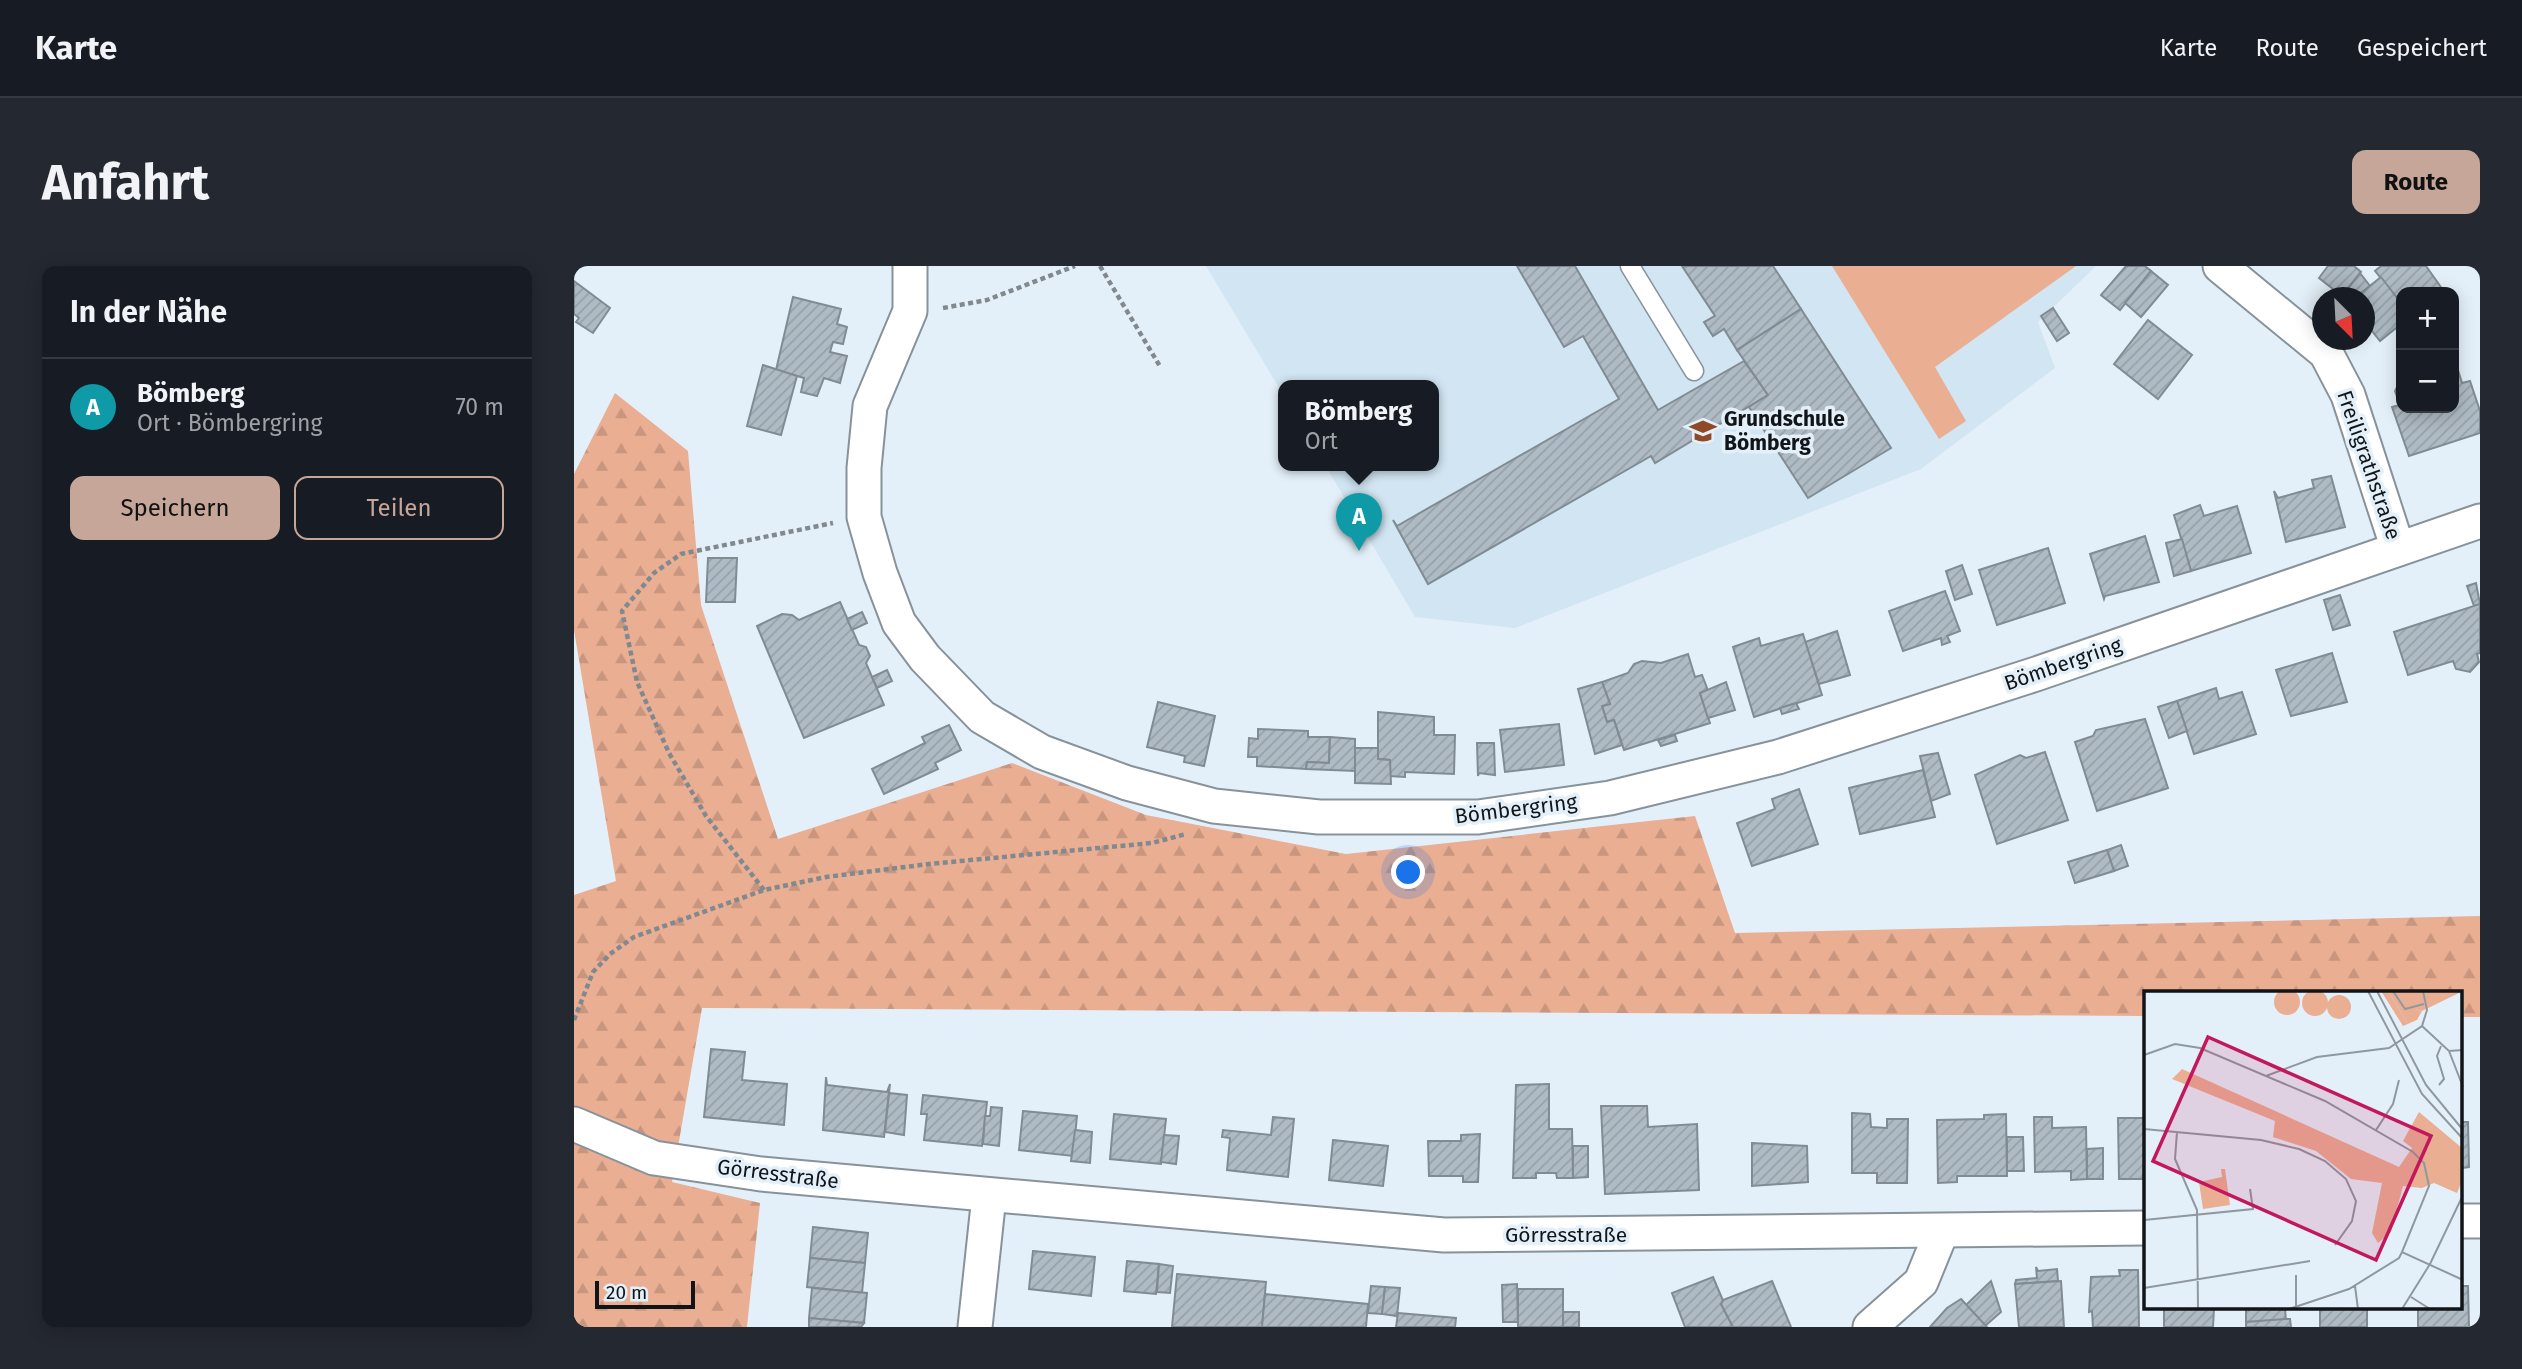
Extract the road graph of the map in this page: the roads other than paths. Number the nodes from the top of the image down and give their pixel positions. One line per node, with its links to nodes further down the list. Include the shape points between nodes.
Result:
1 (911, 266): 6 (street, Bömbergring, via 910,311 870,406 864,517 899,623 925,658 982,717 1042,752 1126,783 1214,806 1319,817 1478,817 1610,797 1778,757)
2 (1630, 266): 4 (lane)
3 (2220, 266): 6 (street, Freiligrathstraße, via 2326,353 2348,395)
4 (1695, 371)
5 (2480, 521): 6 (street, Bömbergring)
6 (2398, 549)
7 (574, 1124): 8 (street, Görresstraße, via 654,1158 761,1174)
8 (989, 1196): 12 (street, Görresstraße, via 1444,1236); 13 (street)
9 (2462, 1221): 10 (street)
10 (2480, 1221)
11 (2144, 1228): 12 (street, Görresstraße)
12 (1941, 1233): 14 (street, via 1921,1282)
13 (975, 1327)
14 (1870, 1327)

